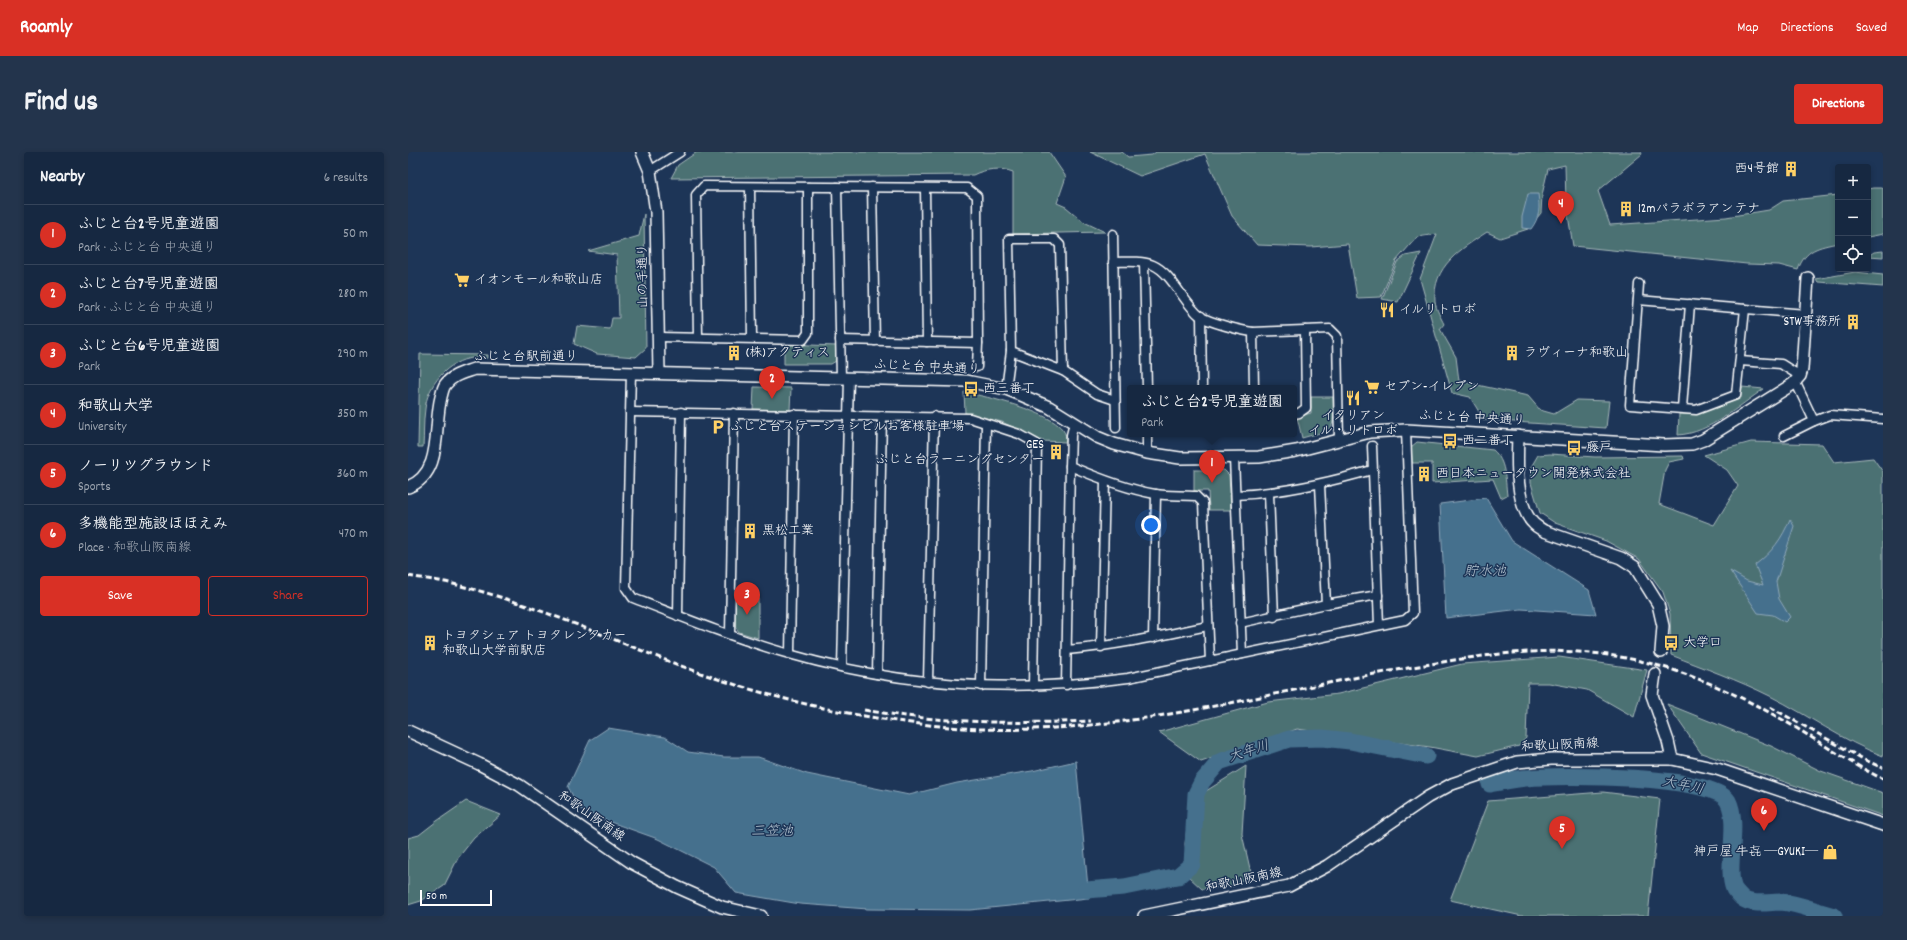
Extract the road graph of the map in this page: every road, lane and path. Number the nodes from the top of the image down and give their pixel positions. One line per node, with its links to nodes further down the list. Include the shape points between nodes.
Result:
1 (642, 152): 3 (street, 山の手通り)
2 (680, 152): 3 (street)
3 (650, 172): 21 (street, 山の手通り, via 656,212)
4 (808, 186): 5 (street); 6 (street); 23 (street, via 808,333 803,340)
5 (750, 187): 22 (street, via 704,186 696,195); 23 (street)
6 (837, 187): 7 (street); 24 (street)
7 (872, 188): 8 (street); 25 (street)
8 (925, 188): 26 (street); 27 (street, via 968,188 977,196)
9 (1113, 234): 10 (street)
10 (1113, 262): 11 (street); 40 (street)
11 (1144, 263): 18 (street, via 1154,265 1163,273); 36 (street)
12 (1808, 278): 17 (street)
13 (1640, 284): 14 (street)
14 (1638, 300): 15 (street); 41 (street, via 1630,405)
15 (1690, 304): 16 (street); 41 (street)
16 (1745, 309): 17 (street); 29 (street)
17 (1806, 314): 35 (street)
18 (1201, 316): 20 (street); 37 (street)
19 (1305, 330): 20 (street); 45 (street, via 1306,408); 59 (street, via 1330,329 1337,336)
20 (1253, 332): 38 (street)
21 (659, 337): 22 (street); 33 (street, 山の手通り)
22 (698, 337): 23 (street)
23 (752, 338)
24 (840, 340): 25 (street); 34 (street)
25 (875, 341): 26 (street)
26 (928, 342): 27 (street)
27 (978, 343): 30 (street)
28 (1011, 352): 31 (street); 31 (street, via 1009,239 1054,239 1060,245); 39 (street)
29 (1740, 361): 35 (street, via 1781,364); 41 (street, via 1736,395 1696,410)
30 (977, 367)
31 (1063, 371): 40 (street, via 1097,394)
32 (631, 372): 33 (street); 42 (street); 67 (street, ふじと台駅前通り, via 474,369 455,376 444,386 432,462 423,477)
33 (659, 373): 34 (street, ふじと台 中央通り)
34 (845, 378): 39 (street, ふじと台 中央通り, via 966,381); 47 (street)
35 (1798, 379): 51 (street); 56 (street, ふじと台 中央通り, via 1713,435 1692,444 1664,445)
36 (1146, 385)
37 (1202, 385)
38 (1254, 385)
39 (1006, 389): 52 (street, ふじと台 中央通り, via 1048,407)
40 (1115, 400): 54 (street)
41 (1682, 408)
42 (630, 412): 43 (street); 73 (street, via 626,588 633,598)
43 (681, 412): 44 (street); 73 (street)
44 (734, 413): 46 (street); 78 (street)
45 (1297, 413)
46 (794, 414): 47 (street); 83 (street)
47 (848, 415): 48 (street); 86 (street)
48 (882, 416): 49 (street); 87 (street)
49 (934, 416): 53 (street, via 970,418); 89 (street)
50 (1883, 419): 51 (street, via 1830,415)
51 (1814, 421): 57 (street)
52 (1074, 423): 61 (street, ふじと台 中央通り, via 1098,437); 63 (street)
53 (986, 424): 91 (street); 92 (street, via 1019,434 1037,444)
54 (1116, 428)
55 (1406, 430): 56 (street, ふじと台 中央通り); 59 (street, ふじと台 中央通り, via 1370,432); 76 (street, via 1413,614 1405,620)
56 (1518, 436): 82 (street, via 1518,472 1526,513 1534,525 1544,531 1621,558 1635,567 1658,604 1663,626)
57 (1784, 436)
58 (1147, 437): 61 (street)
59 (1339, 440): 62 (street, ふじと台 中央通り, via 1296,451)
60 (1372, 446): 64 (street)
61 (1147, 453): 62 (street, ふじと台 中央通り, via 1180,458)
62 (1234, 458): 70 (street)
63 (1070, 466): 65 (street); 81 (street)
64 (1372, 470): 66 (street); 71 (street)
65 (1105, 481): 68 (street); 80 (street)
66 (1320, 485): 69 (street); 72 (street)
67 (408, 487)
68 (1156, 494): 77 (street, via 1196,496 1203,503); 79 (street)
69 (1269, 494): 70 (street); 74 (street)
70 (1236, 496): 75 (street)
71 (1378, 595): 72 (street); 76 (street)
72 (1326, 604): 74 (street)
73 (678, 616): 78 (street)
74 (1274, 617): 75 (street)
75 (1240, 623): 84 (street)
76 (1379, 625): 84 (street)
77 (1208, 626): 79 (street); 85 (street)
78 (730, 634): 83 (street)
79 (1153, 638): 80 (street)
80 (1100, 647): 81 (street)
81 (1067, 650): 90 (street)
82 (1661, 652)
83 (790, 654): 86 (street)
84 (1242, 654): 85 (street)
85 (1210, 661): 90 (street, via 1128,678)
86 (842, 667): 87 (street)
87 (877, 674): 89 (street)
88 (1655, 674): 94 (street, via 1652,695)
89 (928, 682): 91 (street)
90 (1066, 685): 92 (street)
91 (981, 686): 92 (street)
92 (1032, 686)
93 (408, 731): 96 (street, 和歌山阪南線, via 519,785 632,863 671,884 722,907)
94 (1672, 759): 95 (street, 和歌山阪南線, via 1717,769); 97 (street, 和歌山阪南線, via 1551,759 1517,762 1452,784 1428,797 1327,866 1289,886)
95 (1883, 824)
96 (761, 916)
97 (1144, 916)

